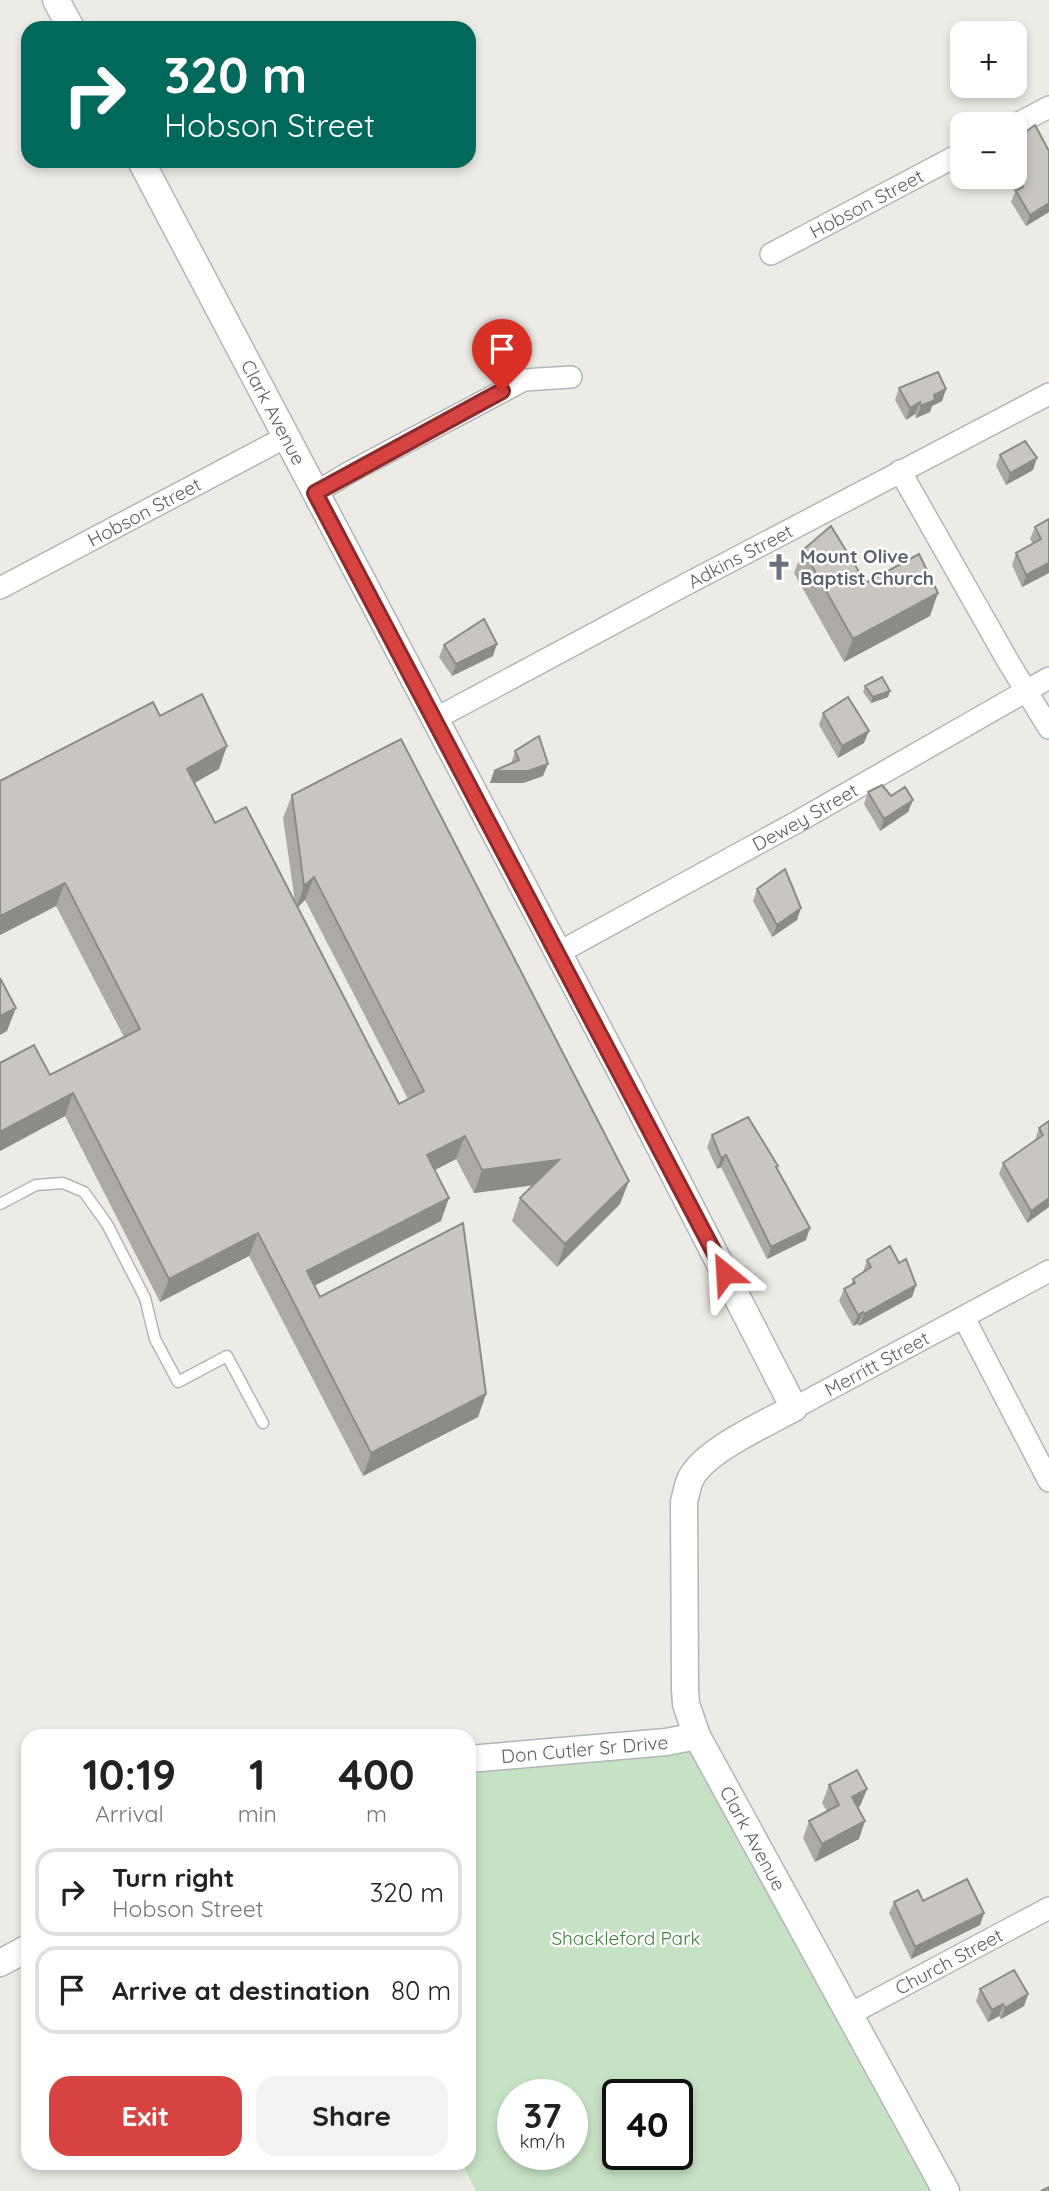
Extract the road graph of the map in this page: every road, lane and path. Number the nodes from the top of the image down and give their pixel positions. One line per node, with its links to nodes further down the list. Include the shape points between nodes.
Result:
1 (56, 0): 2 (street)
2 (67, 21)
3 (1047, 112): 4 (street)
4 (1027, 120)
5 (950, 159): 7 (street, Hobson Street)
6 (145, 168): 10 (street, Clark Avenue)
7 (771, 254)
8 (571, 377): 12 (street, via 524,380)
9 (1049, 394): 11 (street, Adkins Street)
10 (286, 436): 12 (street, Clark Avenue); 13 (street, Hobson Street)
11 (900, 471): 15 (street); 16 (street, Adkins Street)
12 (315, 493): 16 (street, Clark Avenue)
13 (0, 588)
14 (1049, 678): 15 (street, Dewey Street)
15 (1026, 691): 17 (street); 18 (street, Dewey Street)
16 (435, 719): 18 (street, Clark Avenue)
17 (1049, 728)
18 (558, 953): 22 (street, Clark Avenue)
19 (0, 1204): 23 (lane, via 36,1185 63,1183 84,1192 107,1224 145,1298 155,1339 178,1382 227,1356)
20 (1049, 1271): 21 (street, Merritt Street)
21 (964, 1318): 22 (street, Merritt Street); 25 (street)
22 (794, 1408): 24 (street, Merritt Street)
23 (263, 1423)
24 (708, 1460): 26 (street, Clark Avenue, via 691,1478 684,1502 685,1689)
25 (1049, 1481)
26 (697, 1736): 27 (street, Don Cutler Sr Drive); 31 (street, Clark Avenue)
27 (476, 1758)
28 (1049, 1908): 31 (street, Church Street)
29 (21, 1952): 30 (street)
30 (0, 1963)
31 (850, 2014): 32 (street, Clark Avenue)
32 (946, 2191)

